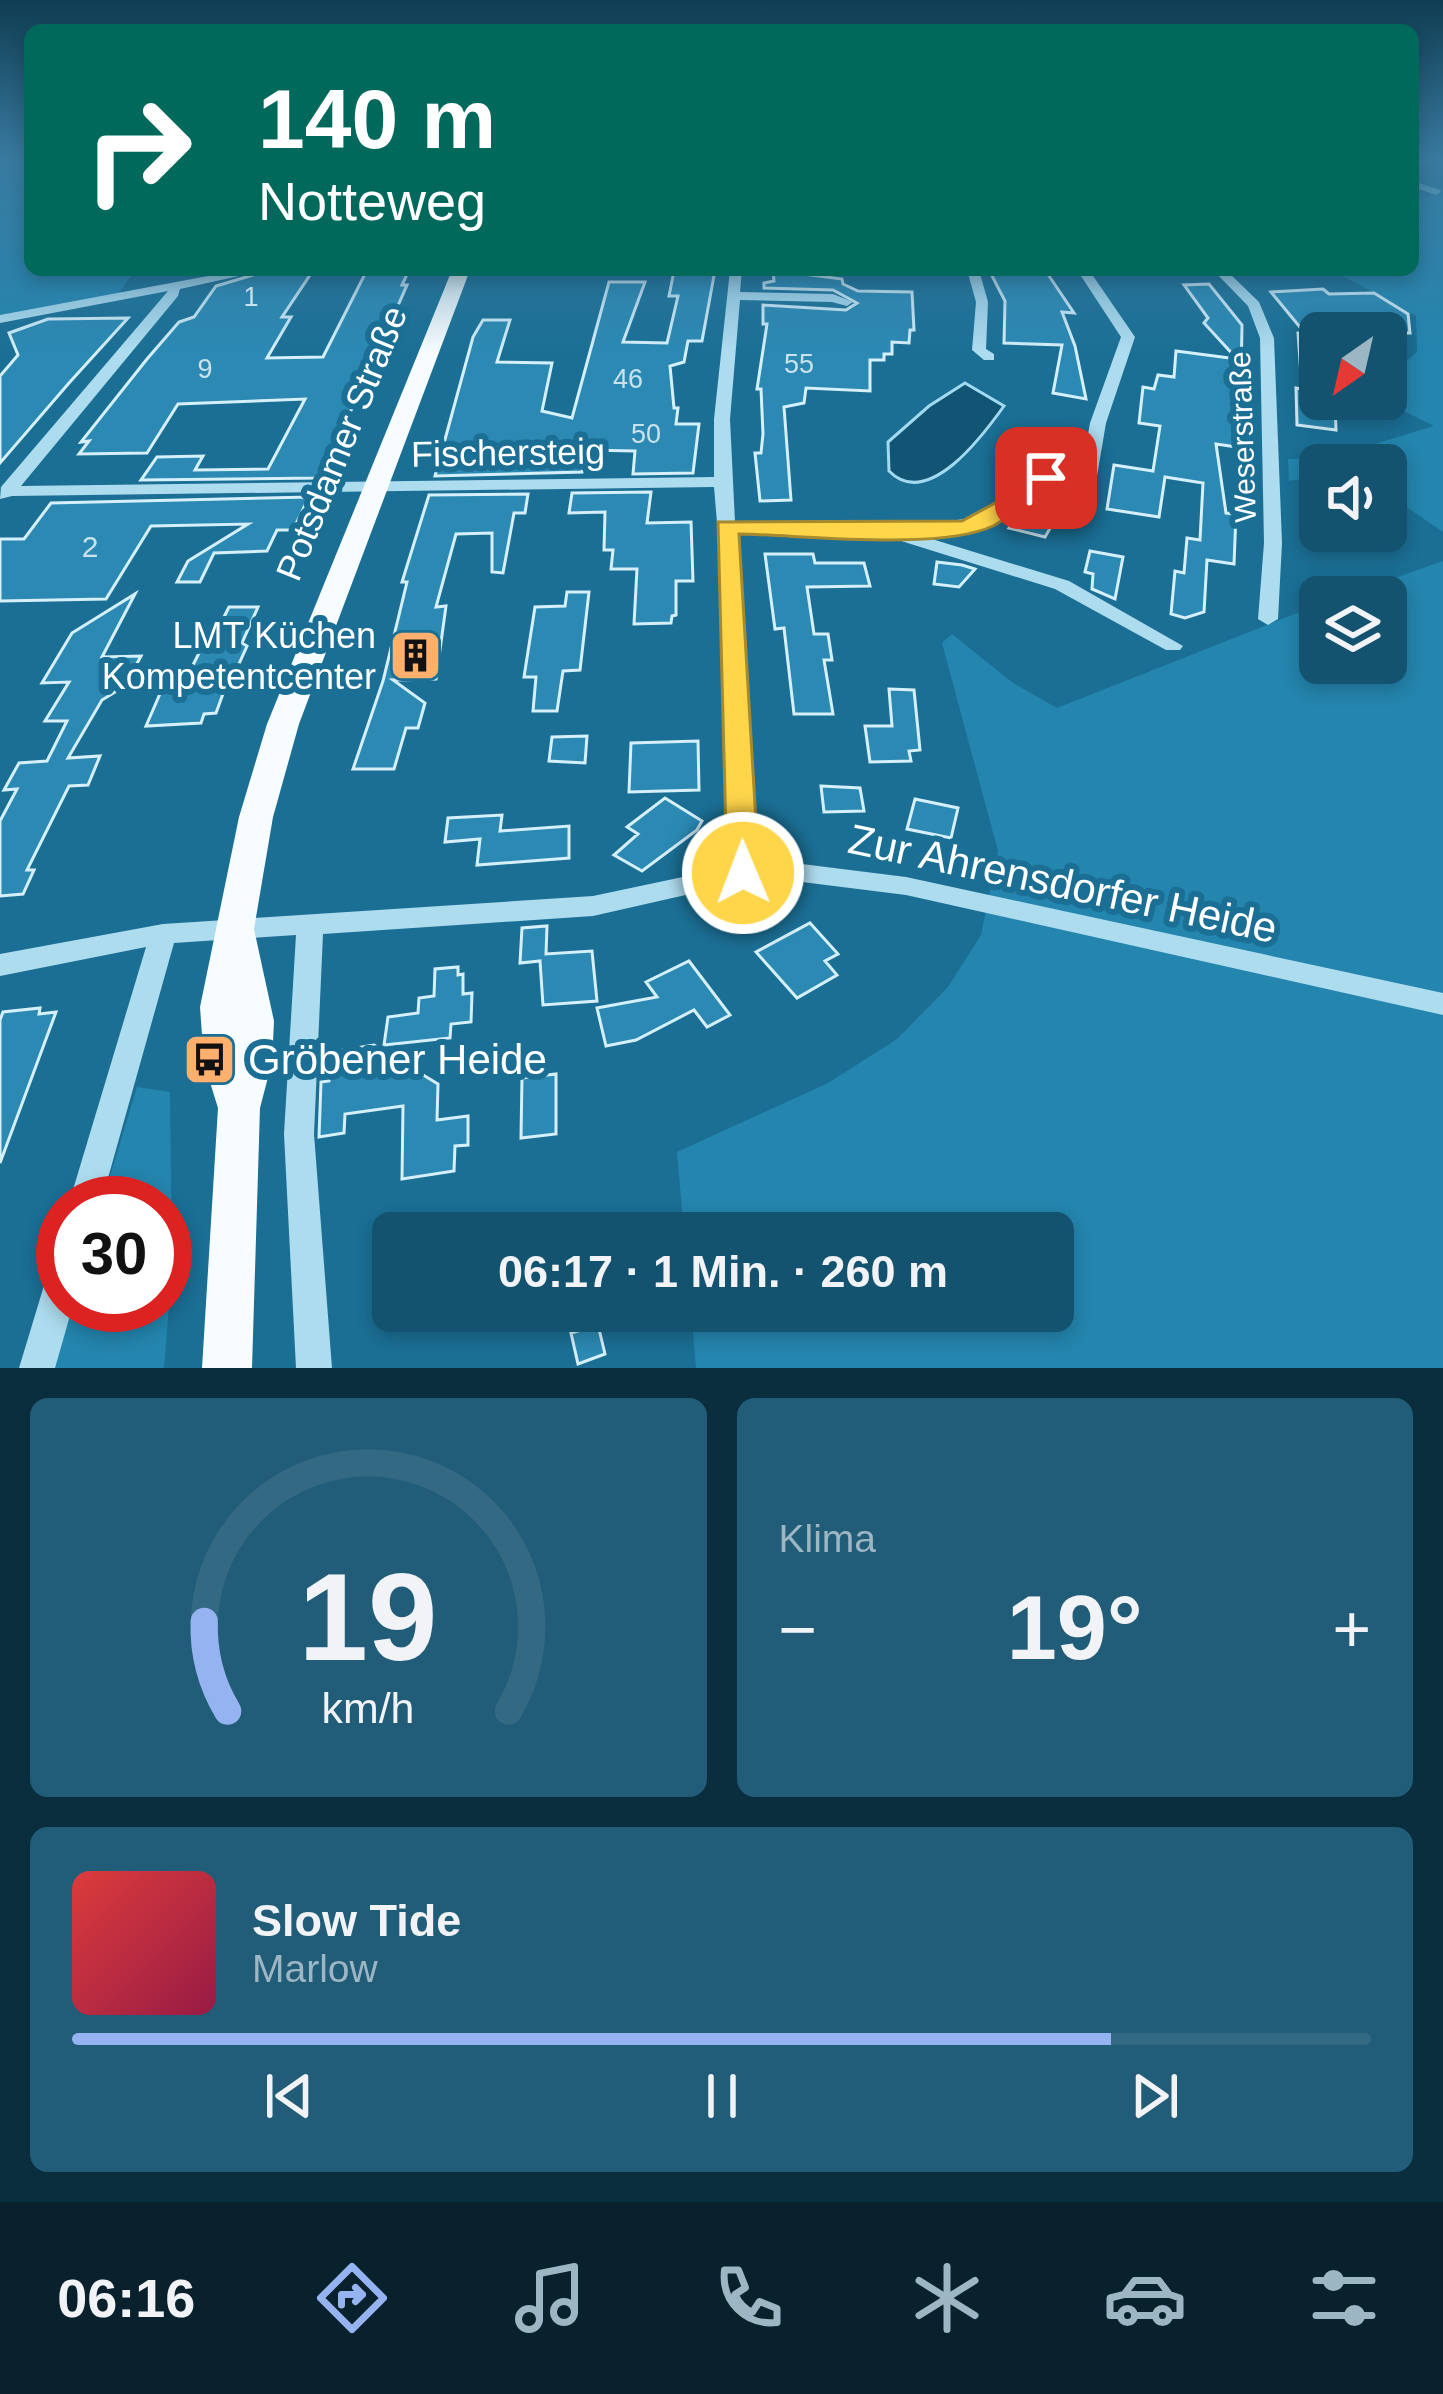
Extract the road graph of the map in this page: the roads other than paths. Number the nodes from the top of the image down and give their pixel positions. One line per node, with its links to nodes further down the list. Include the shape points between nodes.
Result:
1 (228, 276): 7 (street)
2 (458, 276): 13 (main road, Potsdamer Straße)
3 (736, 276): 8 (street)
4 (975, 276): 11 (street, via 979,350)
5 (1087, 276): 16 (street, via 1127,337 1089,476 1030,484 1016,501 964,527)
6 (1225, 276): 17 (street, Weserstraße, via 1254,305 1268,338)
7 (174, 286): 10 (street); 14 (street, via 116,368)
8 (735, 296): 9 (street); 12 (street)
9 (847, 302)
10 (0, 319)
11 (989, 357)
12 (722, 482): 13 (street, Fischersteig); 15 (street)
13 (375, 486): 14 (street, Fischersteig); 21 (main road, Potsdamer Straße, via 283,724)
14 (4, 496)
15 (726, 527): 16 (street); 19 (street)
16 (883, 530): 18 (street, via 1041,577)
17 (1268, 619)
18 (1173, 646)
19 (743, 873): 20 (street, Zur Ahrensdorfer Heide, via 593,906); 24 (street, Zur Ahrensdorfer Heide, via 807,872 906,886)
20 (310, 924): 21 (street, Zur Ahrensdorfer Heide); 29 (street, via 299,1134)
21 (236, 929): 22 (street, Zur Ahrensdorfer Heide); 28 (main road, Potsdamer Straße, via 220,1007 239,1108)
22 (163, 934): 23 (street, Zur Ahrensdorfer Heide); 25 (street)
23 (0, 965)
24 (1443, 1004)
25 (93, 1176)
26 (48, 1332): 27 (street)
27 (37, 1368)
28 (227, 1368)
29 (314, 1368)

